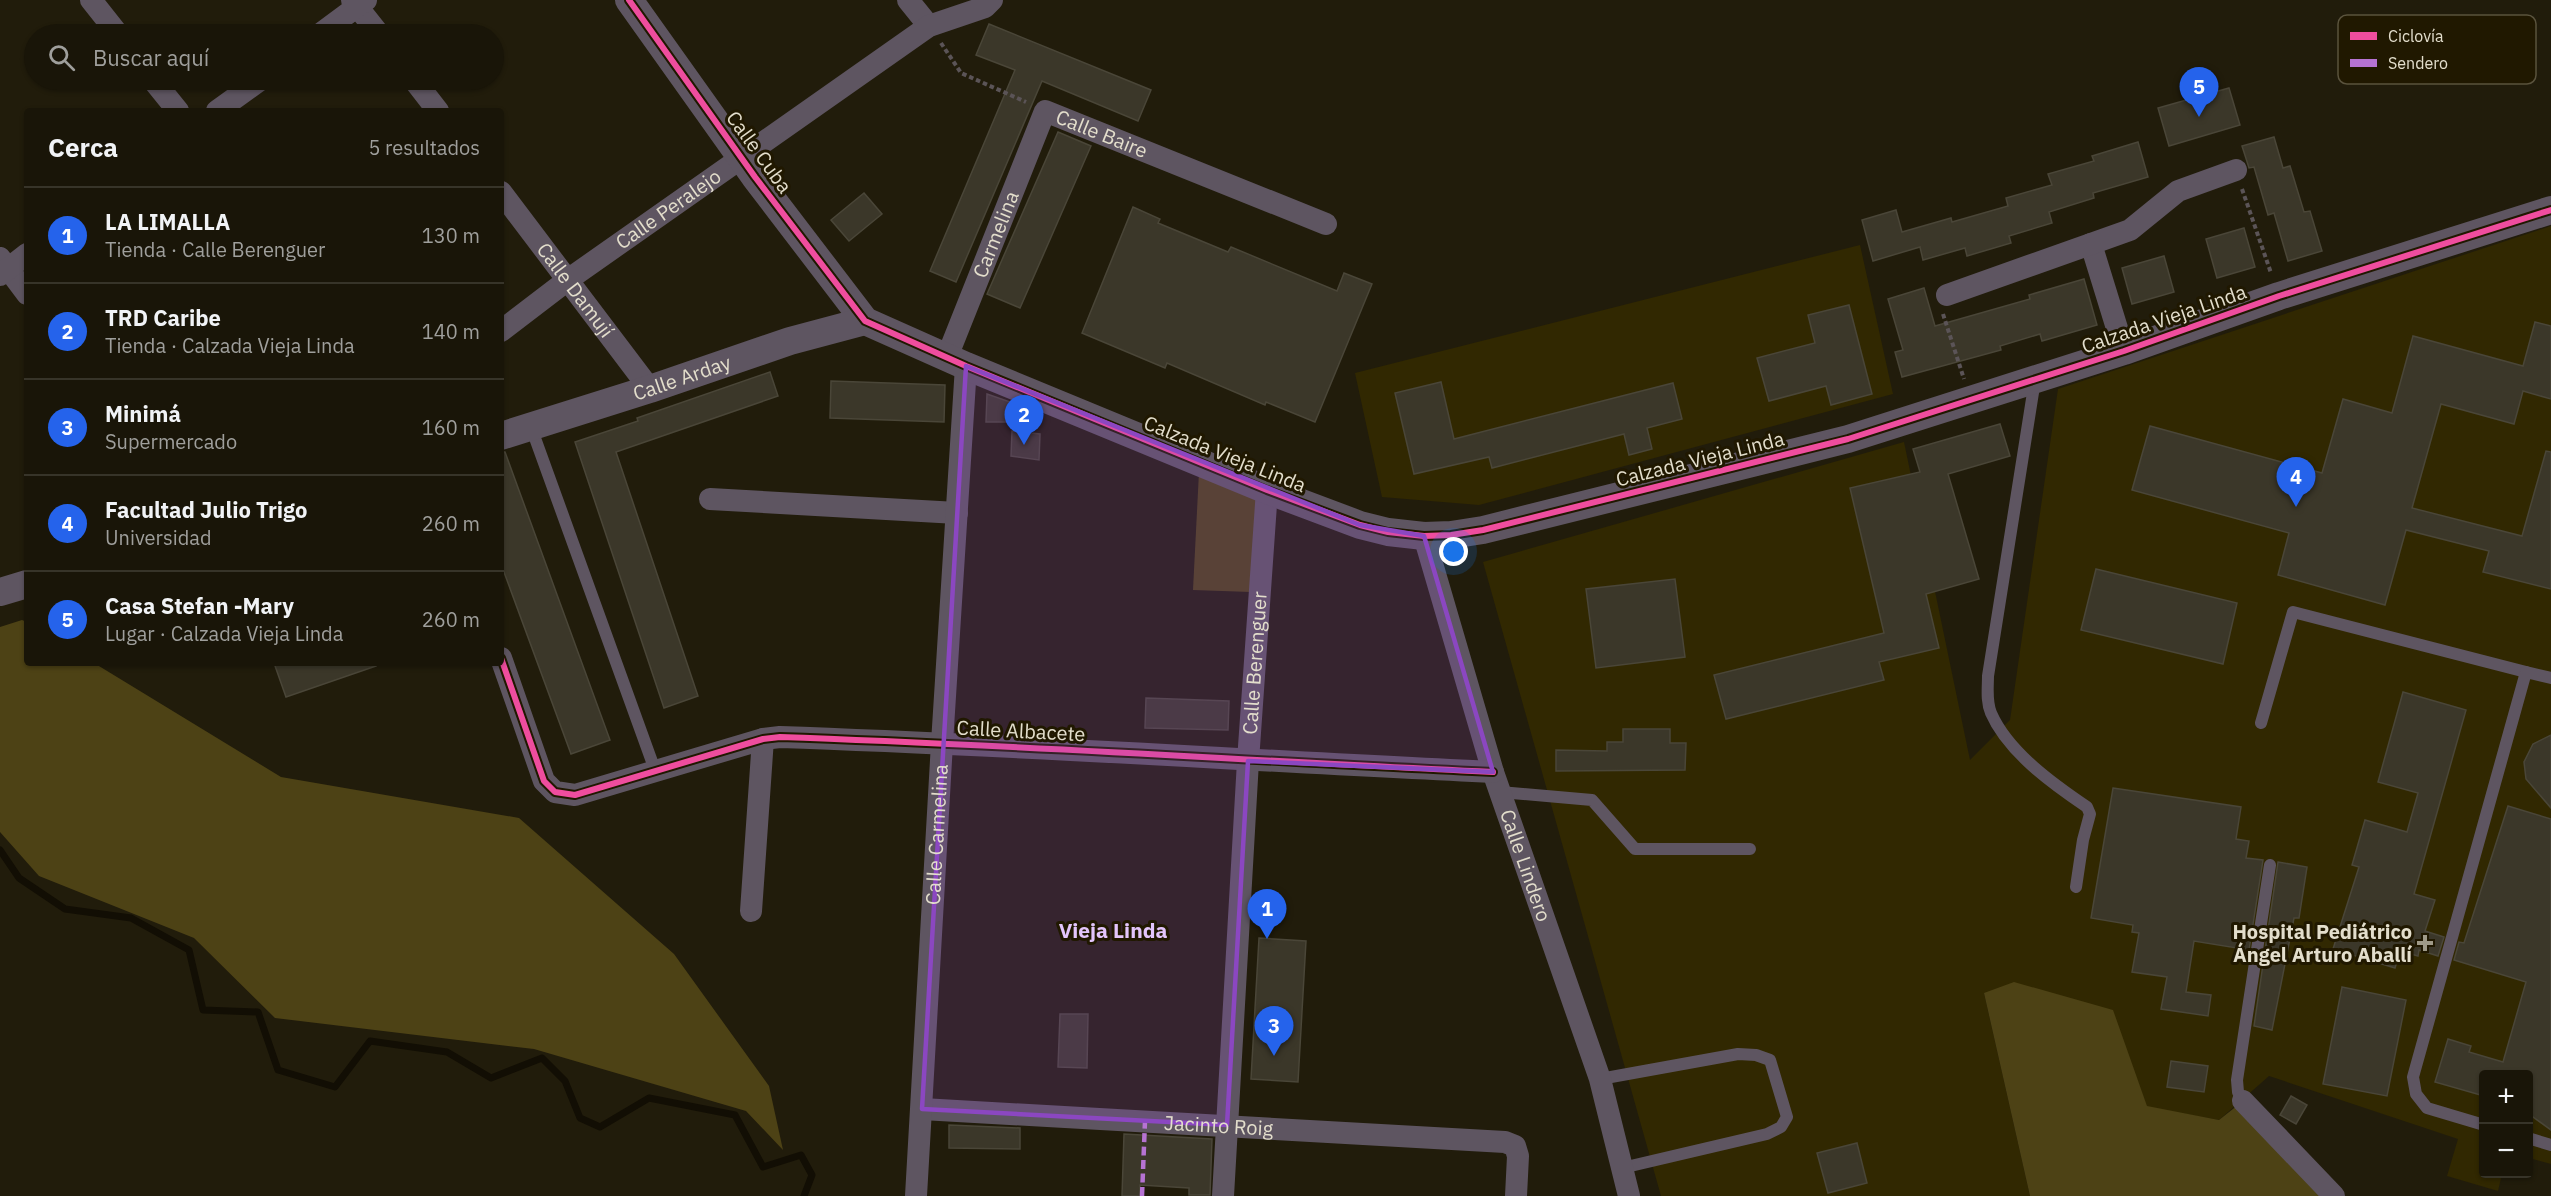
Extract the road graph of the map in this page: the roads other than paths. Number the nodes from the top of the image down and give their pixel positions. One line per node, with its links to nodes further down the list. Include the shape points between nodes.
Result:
1 (91, 0): 6 (street)
2 (629, 0): 17 (street, Calle Cuba)
3 (909, 0): 9 (street)
4 (992, 0): 9 (street, Calle Peralejo, via 985,7)
5 (358, 2): 7 (street); 8 (street)
6 (110, 24)
7 (332, 24)
8 (372, 24)
9 (929, 26): 17 (street, Calle Peralejo)
10 (161, 90): 13 (street)
11 (246, 90): 14 (street)
12 (422, 90): 15 (street)
13 (176, 108)
14 (222, 108)
15 (436, 108)
16 (1045, 111): 21 (street, Calle Baire); 31 (street, Carmelina)
17 (742, 158): 25 (street, Calle Peralejo); 28 (street, Calle Cuba)
18 (2236, 171): 22 (street, via 2178,191 2130,230)
19 (504, 196): 25 (street, Calle Damují)
20 (2551, 210): 30 (street, Calzada Vieja Linda, via 2279,296)
21 (1326, 224)
22 (2091, 244): 27 (street); 30 (street)
23 (24, 256): 24 (street)
24 (3, 267): 26 (street)
25 (569, 279): 29 (street, Calle Peralejo); 33 (street, Calle Damují)
26 (24, 291)
27 (1947, 295)
28 (865, 321): 31 (street, Calzada Vieja Linda); 33 (street, Calle Arday, via 790,340)
29 (504, 329)
30 (2124, 351): 32 (street, Calzada Vieja Linda)
31 (957, 361): 36 (street, Calzada Vieja Linda); 38 (street, Calle Carmelina)
32 (2035, 379): 39 (street, Calzada Vieja Linda, via 1848,439 1483,530); 53 (lane, via 1988,676 1988,698 2002,731 2021,754 2087,807 2090,814)
33 (650, 389): 34 (street, Calle Arday)
34 (530, 427): 35 (street, Calle Arday); 49 (lane)
35 (504, 435)
36 (1267, 490): 39 (street, Calzada Vieja Linda, via 1360,525); 48 (street, Calle Berenguer)
37 (710, 499): 38 (street)
38 (957, 513): 47 (street, Calle Carmelina)
39 (1424, 536): 50 (street, Calle Lindero)
40 (24, 585): 41 (street)
41 (0, 592)
42 (504, 666): 49 (street, Calle Albacete, via 544,781 555,792 586,793)
43 (2526, 672): 44 (lane); 45 (lane, via 2293,612); 58 (lane, via 2413,1077 2416,1094 2427,1108)
44 (2551, 678)
45 (2260, 723)
46 (764, 739): 47 (street, Calle Albacete); 49 (street, Calle Albacete); 54 (street)
47 (942, 742): 48 (street, Calle Albacete); 57 (street, Calle Carmelina)
48 (1248, 761): 50 (street, Calle Albacete); 59 (street, Calle Berenguer)
49 (655, 770)
50 (1497, 782): 51 (lane, via 1592,800 1635,849); 55 (street, Calle Lindero)
51 (1750, 849)
52 (2270, 865): 56 (lane, via 2237,1080)
53 (2076, 887)
54 (751, 911)
55 (1600, 1079): 62 (street, Calle Lindero); 62 (lane, via 1737,1054 1756,1055 1770,1060 1787,1117 1781,1127 1767,1134)
56 (2243, 1101): 67 (street)
57 (922, 1109): 59 (street, Jacinto Roig); 63 (street, Calle Carmelina)
58 (2481, 1124)
59 (1227, 1125): 64 (street, Calle Berenguer); 65 (street, Jacinto Roig, via 1505,1142 1515,1146 1518,1156)
60 (2533, 1139): 61 (lane)
61 (2551, 1145)
62 (1622, 1168): 66 (street, Calle Lindero)
63 (916, 1196)
64 (1223, 1196)
65 (1516, 1196)
66 (1629, 1196)
67 (2334, 1196)

